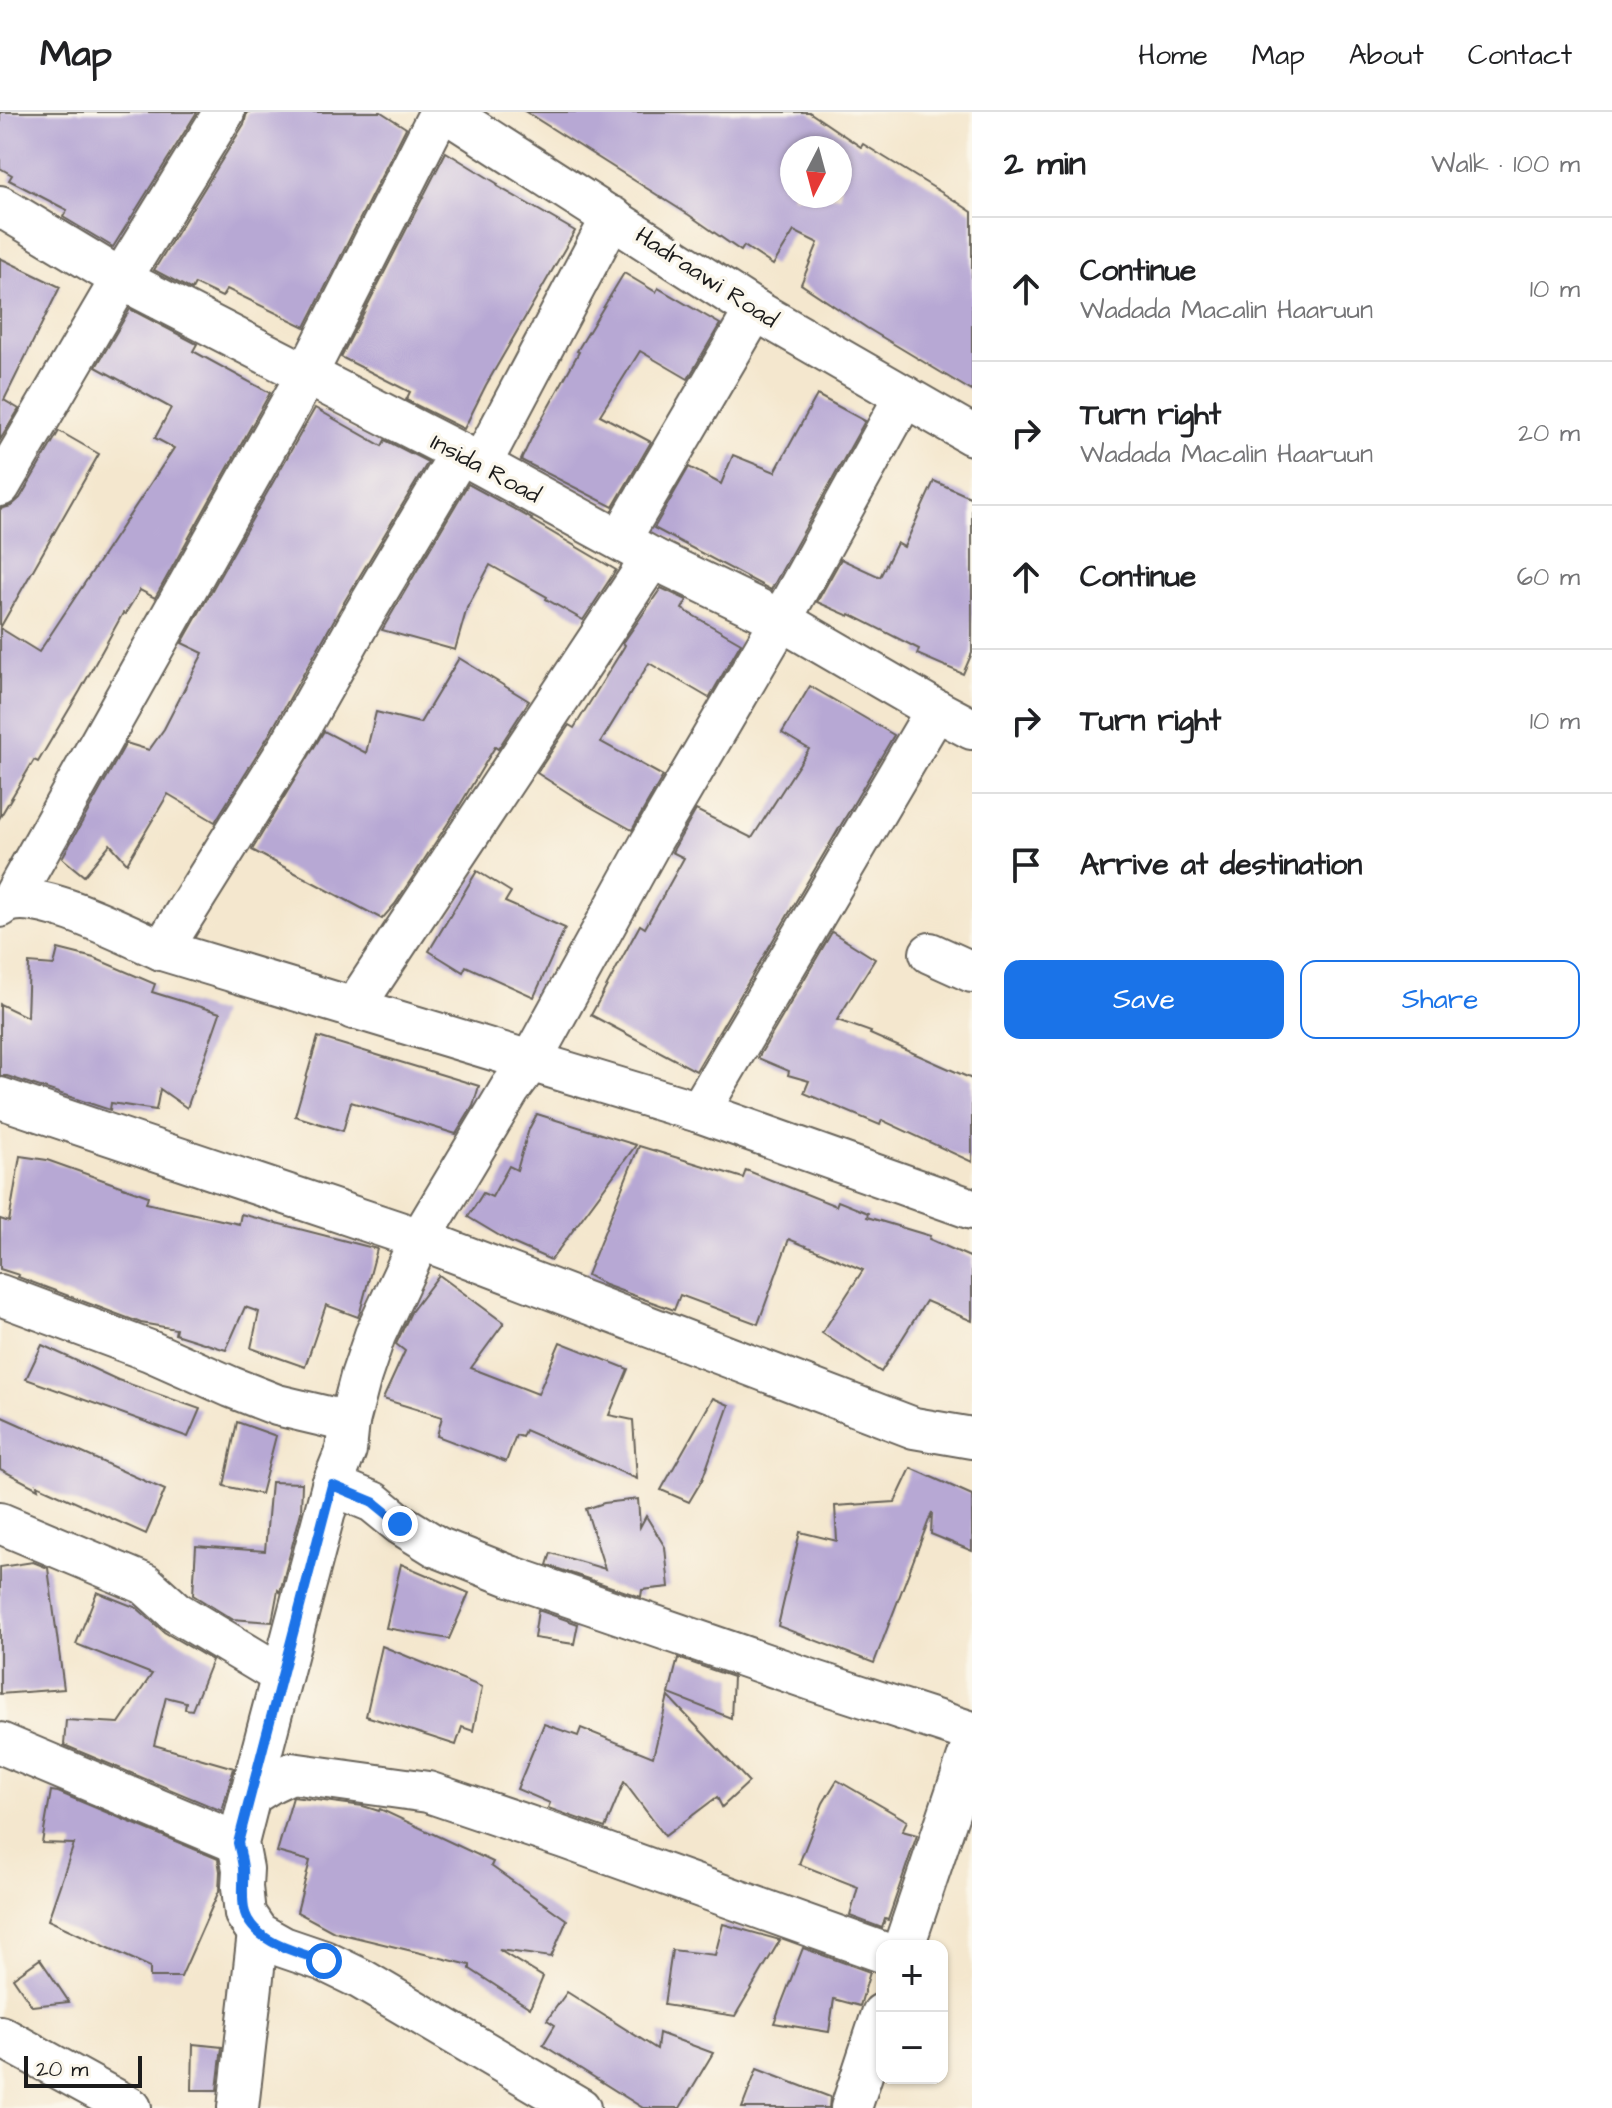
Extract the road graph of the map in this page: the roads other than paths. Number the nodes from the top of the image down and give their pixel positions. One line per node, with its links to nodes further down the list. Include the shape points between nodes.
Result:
1 (224, 112): 5 (street)
2 (443, 112): 4 (street, Hadraawi Road); 7 (street)
3 (0, 206): 5 (street, Insida Road)
4 (612, 217): 6 (street, Hadraawi Road); 10 (street)
5 (121, 279): 7 (street, Insida Road); 11 (street)
6 (755, 310): 8 (street, Hadraawi Road); 12 (street)
7 (306, 376): 10 (street, Insida Road); 16 (street)
8 (905, 396): 9 (street, Hadraawi Road); 13 (street)
9 (972, 435)
10 (471, 459): 12 (street, Insida Road); 17 (street, via 363,616 289,747)
11 (0, 486)
12 (636, 549): 13 (street, Insida Road); 20 (street)
13 (781, 620): 14 (street, Insida Road); 21 (street)
14 (936, 710): 15 (street, Insida Road); 23 (street)
15 (972, 729)
16 (5, 904): 17 (street, via 48,904)
17 (162, 950): 20 (street)
18 (930, 953): 19 (street)
19 (972, 972)
20 (353, 1009): 21 (street)
21 (530, 1062): 23 (street); 25 (street)
22 (0, 1098): 25 (street)
23 (699, 1112): 24 (street)
24 (972, 1209)
25 (420, 1239): 27 (street, via 375,1335); 28 (street, via 914,1428)
26 (0, 1295): 27 (street, via 277,1405)
27 (349, 1422): 29 (street, via 346,1450)
28 (972, 1438)
29 (332, 1485): 31 (street); 32 (street, via 373,1502 437,1547 510,1576)
30 (0, 1523): 31 (street, via 145,1584 176,1612)
31 (281, 1675): 35 (street)
32 (972, 1732)
33 (0, 1743): 36 (street)
34 (972, 1745): 38 (street)
35 (250, 1796): 36 (street); 39 (street, via 291,1773 428,1792)
36 (238, 1843): 37 (street, via 245,1914)
37 (258, 1933): 43 (street); 44 (street, via 361,1979)
38 (906, 1940)
39 (876, 1950)
40 (876, 2032): 45 (street)
41 (0, 2036): 42 (street)
42 (131, 2108)
43 (238, 2108)
44 (580, 2108)
45 (851, 2108)

